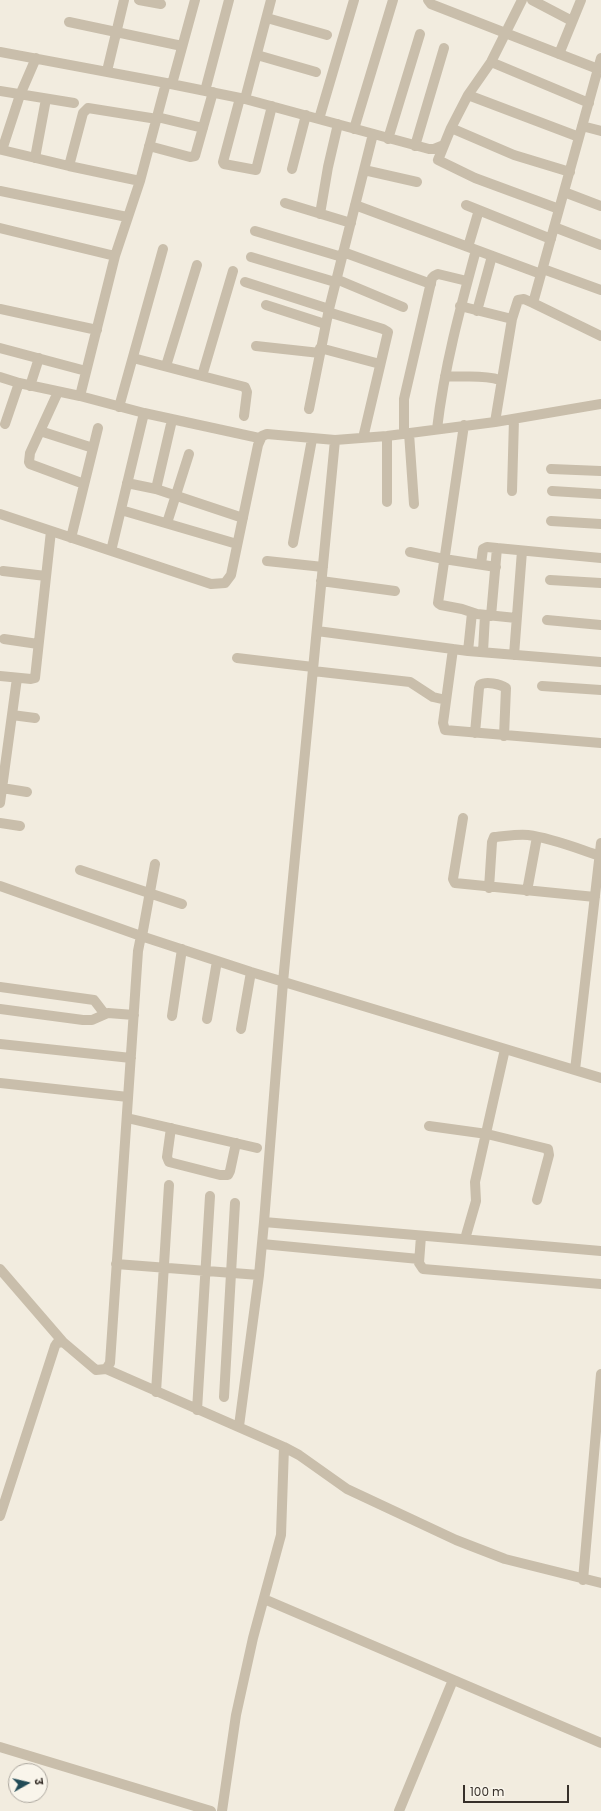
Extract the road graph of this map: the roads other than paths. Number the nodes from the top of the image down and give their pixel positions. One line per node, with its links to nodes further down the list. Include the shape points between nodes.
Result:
1 (124, 0): 16 (street)
2 (139, 0): 12 (street)
3 (195, 0): 20 (street)
4 (229, 0): 33 (street)
5 (271, 0): 13 (street)
6 (354, 0): 43 (street)
7 (393, 0): 48 (street)
8 (428, 0): 17 (street, via 431,4)
9 (522, 0): 17 (street)
10 (532, 0): 14 (street)
11 (581, 0): 14 (street)
12 (161, 4)
13 (266, 18): 19 (street); 24 (street)
14 (572, 21): 23 (street)
15 (69, 22): 16 (street)
16 (116, 32): 20 (street); 29 (street)
17 (506, 32): 23 (street); 27 (street)
18 (420, 34): 52 (street)
19 (327, 35)
20 (182, 46): 31 (street)
21 (444, 48): 55 (street)
22 (0, 52): 25 (street)
23 (559, 54): 28 (street)
24 (257, 55): 30 (street); 37 (street)
25 (36, 58): 29 (street); 34 (street)
26 (601, 58): 28 (street)
27 (491, 62): 35 (street); 39 (street)
28 (598, 69): 39 (street)
29 (107, 71): 31 (street)
30 (316, 72)
31 (169, 83): 33 (street); 42 (street)
32 (0, 91): 34 (street)
33 (209, 91): 37 (street); 46 (street)
34 (20, 95): 36 (street); 56 (street)
35 (468, 95): 47 (street); 51 (street)
36 (46, 99): 38 (street); 57 (street)
37 (243, 99): 40 (street); 40 (street, via 224,164 256,170)
38 (74, 103)
39 (589, 103): 45 (street)
40 (272, 106): 41 (street)
41 (306, 115): 43 (street); 59 (street)
42 (157, 118): 46 (street); 54 (street); 58 (street, via 88,108 83,113)
43 (319, 119): 44 (street)
44 (338, 124): 48 (street); 72 (street)
45 (582, 126): 49 (street); 51 (street)
46 (203, 128): 54 (street, via 193,157)
47 (451, 128): 53 (street); 61 (street, via 514,155)
48 (354, 129): 50 (street)
49 (601, 131)
50 (373, 134): 52 (street); 60 (street)
51 (579, 137): 61 (street)
52 (388, 139): 55 (street)
53 (444, 145): 55 (street, via 431,149); 70 (street, via 438,158 439,162)
54 (149, 146): 62 (street)
55 (415, 146)
56 (1, 153): 57 (street)
57 (35, 158): 58 (street)
58 (69, 166): 62 (street)
59 (292, 169)
60 (364, 170): 63 (street); 69 (street)
61 (570, 172): 65 (street)
62 (140, 180): 73 (street)
63 (417, 182)
64 (0, 191): 73 (street)
65 (564, 192): 68 (street); 70 (street)
66 (285, 203): 72 (street)
67 (466, 205): 71 (street)
68 (601, 205)
69 (355, 206): 74 (street); 81 (street)
70 (559, 209): 75 (street)
71 (479, 210): 78 (street); 81 (street)
72 (320, 214): 74 (street)
73 (127, 218): 83 (street)
74 (351, 223): 82 (street)
75 (554, 227): 78 (street); 79 (street)
76 (0, 228): 83 (street)
77 (255, 231): 82 (street)
78 (551, 239): 88 (street)
79 (601, 245)
80 (163, 249): 109 (street)
81 (472, 249): 84 (street); 90 (street)
82 (342, 255): 89 (street); 92 (street)
83 (115, 256): 103 (street)
84 (492, 256): 88 (street); 100 (street)
85 (251, 257): 89 (street)
86 (197, 265): 111 (street)
87 (233, 271): 113 (street)
88 (542, 271): 93 (street); 94 (street)
89 (336, 281): 97 (street); 99 (street)
90 (467, 281): 92 (street, via 438,274 434,276); 96 (street)
91 (245, 282): 99 (street)
92 (431, 284): 134 (street, via 404,399)
93 (601, 290)
94 (533, 303): 101 (street, via 518,300); 104 (street)
95 (266, 305): 102 (street)
96 (460, 306): 100 (street); 114 (street)
97 (403, 307)
98 (0, 308): 103 (street)
99 (328, 311): 102 (street); 110 (street, via 386,330 387,336)
100 (478, 311): 101 (street)
101 (512, 319): 116 (street)
102 (325, 324): 107 (street)
103 (97, 330): 112 (street)
104 (601, 336)
105 (256, 346): 107 (street)
106 (0, 348): 108 (street)
107 (320, 350): 110 (street); 123 (street)
108 (39, 358): 112 (street); 118 (street)
109 (133, 358): 111 (street); 122 (street)
110 (380, 364): 137 (street)
111 (166, 366): 113 (street)
112 (86, 371): 120 (street)
113 (202, 376): 125 (street, via 245,387 247,392)
114 (445, 376): 116 (street, via 486,376); 132 (street)
115 (0, 377): 117 (street)
116 (500, 380): 128 (street)
117 (19, 383): 118 (street); 129 (street)
118 (30, 386): 119 (street)
119 (58, 392): 120 (street); 133 (street)
120 (80, 396): 122 (street)
121 (601, 404): 126 (street)
122 (119, 407): 124 (street)
123 (309, 409)
124 (144, 413): 127 (street); 144 (street)
125 (244, 416)
126 (514, 419): 128 (street); 147 (street)
127 (172, 420): 136 (street); 146 (street)
128 (495, 422): 130 (street)
129 (5, 424)
130 (464, 425): 132 (street); 168 (street)
131 (98, 428): 140 (street)
132 (437, 429): 134 (street)
133 (40, 431): 140 (street); 145 (street, via 28,458 30,464)
134 (407, 433): 135 (street); 152 (street)
135 (387, 436): 137 (street); 151 (street)
136 (260, 438): 138 (street, via 267,434); 155 (street)
137 (363, 438): 139 (street)
138 (312, 439): 139 (street); 161 (street)
139 (335, 440): 172 (street)
140 (93, 448): 145 (street)
141 (189, 454): 150 (street)
142 (551, 469): 143 (street)
143 (601, 471)
144 (127, 483): 146 (street); 153 (street)
145 (84, 484): 160 (street)
146 (156, 490): 150 (street)
147 (512, 491)
148 (552, 491): 149 (street)
149 (601, 494)
150 (176, 496): 155 (street); 157 (street)
151 (387, 502)
152 (414, 504)
153 (121, 510): 157 (street); 164 (street)
154 (0, 514): 159 (street)
155 (243, 518): 162 (street)
156 (551, 521): 158 (street)
157 (167, 523): 162 (street)
158 (601, 524)
159 (51, 531): 160 (street); 174 (street)
160 (71, 538): 164 (street)
161 (292, 543)
162 (238, 544): 164 (street, via 231,575 225,583 219,585)
163 (497, 548): 165 (street); 170 (street, via 483,549); 171 (street)
164 (111, 551)
165 (522, 551): 167 (street); 181 (street)
166 (410, 552): 168 (street)
167 (601, 558)
168 (444, 559): 170 (street); 179 (street, via 438,603)
169 (268, 561): 172 (street)
170 (481, 564): 171 (street)
171 (496, 566): 180 (street)
172 (323, 567): 176 (street)
173 (3, 571): 174 (street)
174 (46, 576): 186 (street)
175 (550, 580): 177 (street)
176 (321, 581): 178 (street); 184 (street)
177 (601, 583)
178 (395, 591)
179 (472, 613): 180 (street); 188 (street)
180 (488, 616): 181 (street); 189 (street)
181 (516, 618): 190 (street)
182 (547, 620): 183 (street)
183 (601, 625)
184 (317, 631): 187 (street); 193 (street)
185 (4, 639): 186 (street)
186 (38, 644): 195 (street, via 35,678)
187 (453, 649): 188 (street); 198 (street)
188 (468, 651): 189 (street)
189 (484, 652): 190 (street)
190 (514, 655): 192 (street)
191 (237, 658): 193 (street)
192 (601, 662)
193 (313, 669): 198 (street, via 410,682 433,697); 225 (street)
194 (0, 676): 195 (street)
195 (17, 678): 199 (street)
196 (542, 686): 197 (street)
197 (601, 690)
198 (446, 700): 201 (street, via 443,723 445,730)
199 (12, 715): 200 (street); 204 (street)
200 (35, 718)
201 (475, 733): 202 (street); 202 (street, via 479,688 484,682 506,688)
202 (504, 736): 203 (street)
203 (601, 744)
204 (2, 788): 205 (street); 206 (street)
205 (26, 792)
206 (0, 803)
207 (463, 818): 216 (street, via 454,882)
208 (0, 823): 209 (street)
209 (20, 826)
210 (536, 837): 212 (street); 216 (street, via 523,835 494,838); 217 (street)
211 (601, 843): 212 (street)
212 (600, 856): 219 (street)
213 (155, 864): 218 (street)
214 (80, 870): 218 (street)
215 (0, 886): 221 (street)
216 (489, 888): 217 (street)
217 (527, 891): 219 (street)
218 (149, 892): 220 (street); 221 (street)
219 (595, 898): 236 (street)
220 (182, 904)
221 (142, 936): 222 (street); 229 (street)
222 (182, 949): 223 (street); 230 (street)
223 (217, 961): 224 (street); 231 (street)
224 (251, 972): 225 (street); 232 (street)
225 (283, 982): 234 (street); 250 (street)
226 (0, 986): 228 (street, via 94,1000)
227 (0, 1009): 228 (street, via 88,1020)
228 (104, 1013): 229 (street)
229 (134, 1015): 235 (street)
230 (172, 1016)
231 (207, 1018)
232 (241, 1029)
233 (0, 1044): 235 (street)
234 (505, 1049): 236 (street); 243 (street)
235 (131, 1058): 239 (street)
236 (575, 1070): 237 (street)
237 (601, 1078)
238 (0, 1083): 239 (street)
239 (128, 1097): 240 (street)
240 (127, 1118): 242 (street); 256 (street)
241 (429, 1126): 243 (street)
242 (172, 1128): 244 (street); 244 (street, via 167,1157 169,1162 224,1176 230,1171)
243 (487, 1134): 248 (street, via 548,1149 549,1154); 252 (street, via 475,1182 476,1201)
244 (236, 1143): 245 (street)
245 (257, 1148)
246 (169, 1185): 257 (street)
247 (210, 1196): 259 (street)
248 (537, 1200)
249 (235, 1203): 260 (street)
250 (264, 1222): 251 (street); 253 (street)
251 (421, 1236): 252 (street); 255 (street)
252 (465, 1239): 254 (street)
253 (262, 1244): 255 (street); 261 (street)
254 (601, 1251)
255 (419, 1259): 262 (street, via 423,1269)
256 (116, 1264): 257 (street); 264 (street, via 110,1363)
257 (164, 1268): 259 (street); 267 (street)
258 (0, 1269): 263 (street)
259 (205, 1270): 260 (street); 269 (street)
260 (230, 1272): 261 (street); 268 (street)
261 (259, 1275): 270 (street)
262 (601, 1284)
263 (63, 1342): 264 (street, via 92,1368); 272 (street, via 55,1346)
264 (106, 1369): 267 (street)
265 (601, 1374): 266 (street)
266 (600, 1389): 273 (street)
267 (156, 1392): 269 (street)
268 (224, 1397)
269 (197, 1410): 270 (street)
270 (239, 1426): 271 (street)
271 (284, 1447): 273 (street, via 347,1489 456,1540 505,1559); 275 (street, via 282,1526)
272 (0, 1516)
273 (584, 1580): 274 (street)
274 (601, 1583)
275 (264, 1599): 276 (street); 280 (street, via 236,1715)
276 (453, 1680): 277 (street); 281 (street)
277 (601, 1743)
278 (0, 1747): 279 (street)
279 (211, 1811)
280 (222, 1811)
281 (399, 1811)

